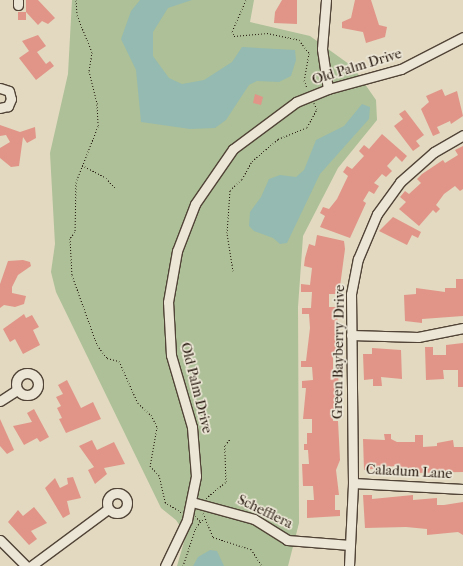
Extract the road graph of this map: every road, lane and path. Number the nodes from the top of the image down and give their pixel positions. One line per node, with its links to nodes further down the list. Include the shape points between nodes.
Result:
1 (76, 0): 10 (path, via 77,15 92,52 89,71 97,104 95,140)
2 (246, 0): 7 (path, via 232,31 234,36 267,33 298,40 309,53 304,80)
3 (326, 0): 6 (street, via 322,49)
4 (463, 37): 6 (street, Old Palm Drive, via 401,69)
5 (0, 88): 8 (street, via 9,91 11,99 8,106)
6 (328, 89): 7 (street, Old Palm Drive)
7 (311, 96): 12 (path, via 317,109 307,127 278,139 252,161 229,193 228,233); 20 (street, Old Palm Drive, via 274,116 234,149 195,204 177,251 168,302 168,328 176,377 196,453)
8 (0, 108)
9 (463, 135): 14 (street, Green Bayberry Drive, via 416,167 377,214 358,259 351,294)
10 (82, 165): 11 (path, via 106,178); 23 (path, via 76,182 74,232 70,238 72,276 77,282 83,314 96,345 107,358 119,361 138,403 151,415 157,427 150,466 159,475 165,502)
11 (115, 188)
12 (234, 271)
13 (463, 328): 14 (street, via 418,336)
14 (351, 335): 18 (street, Green Bayberry Drive)
15 (17, 390): 16 (street)
16 (0, 401)
17 (230, 439): 21 (path, via 225,445 226,482 209,493)
18 (353, 483): 19 (street, Caladum Lane); 27 (street, Green Bayberry Drive)
19 (463, 489)
20 (192, 502): 21 (street, Schefflera); 23 (street, Old Palm Drive)
21 (205, 505): 24 (path); 27 (street, Schefflera, via 254,519 287,540)
22 (108, 509): 29 (street)
23 (189, 514): 25 (path); 30 (street, Old Palm Drive)
24 (204, 519): 25 (path); 32 (path, via 213,537 251,550)
25 (200, 521): 31 (path)
26 (0, 540): 28 (street)
27 (350, 546): 33 (street, Green Bayberry Drive)
28 (26, 566)
29 (31, 566)
30 (165, 566)
31 (183, 566)
32 (262, 566)
33 (349, 566)

